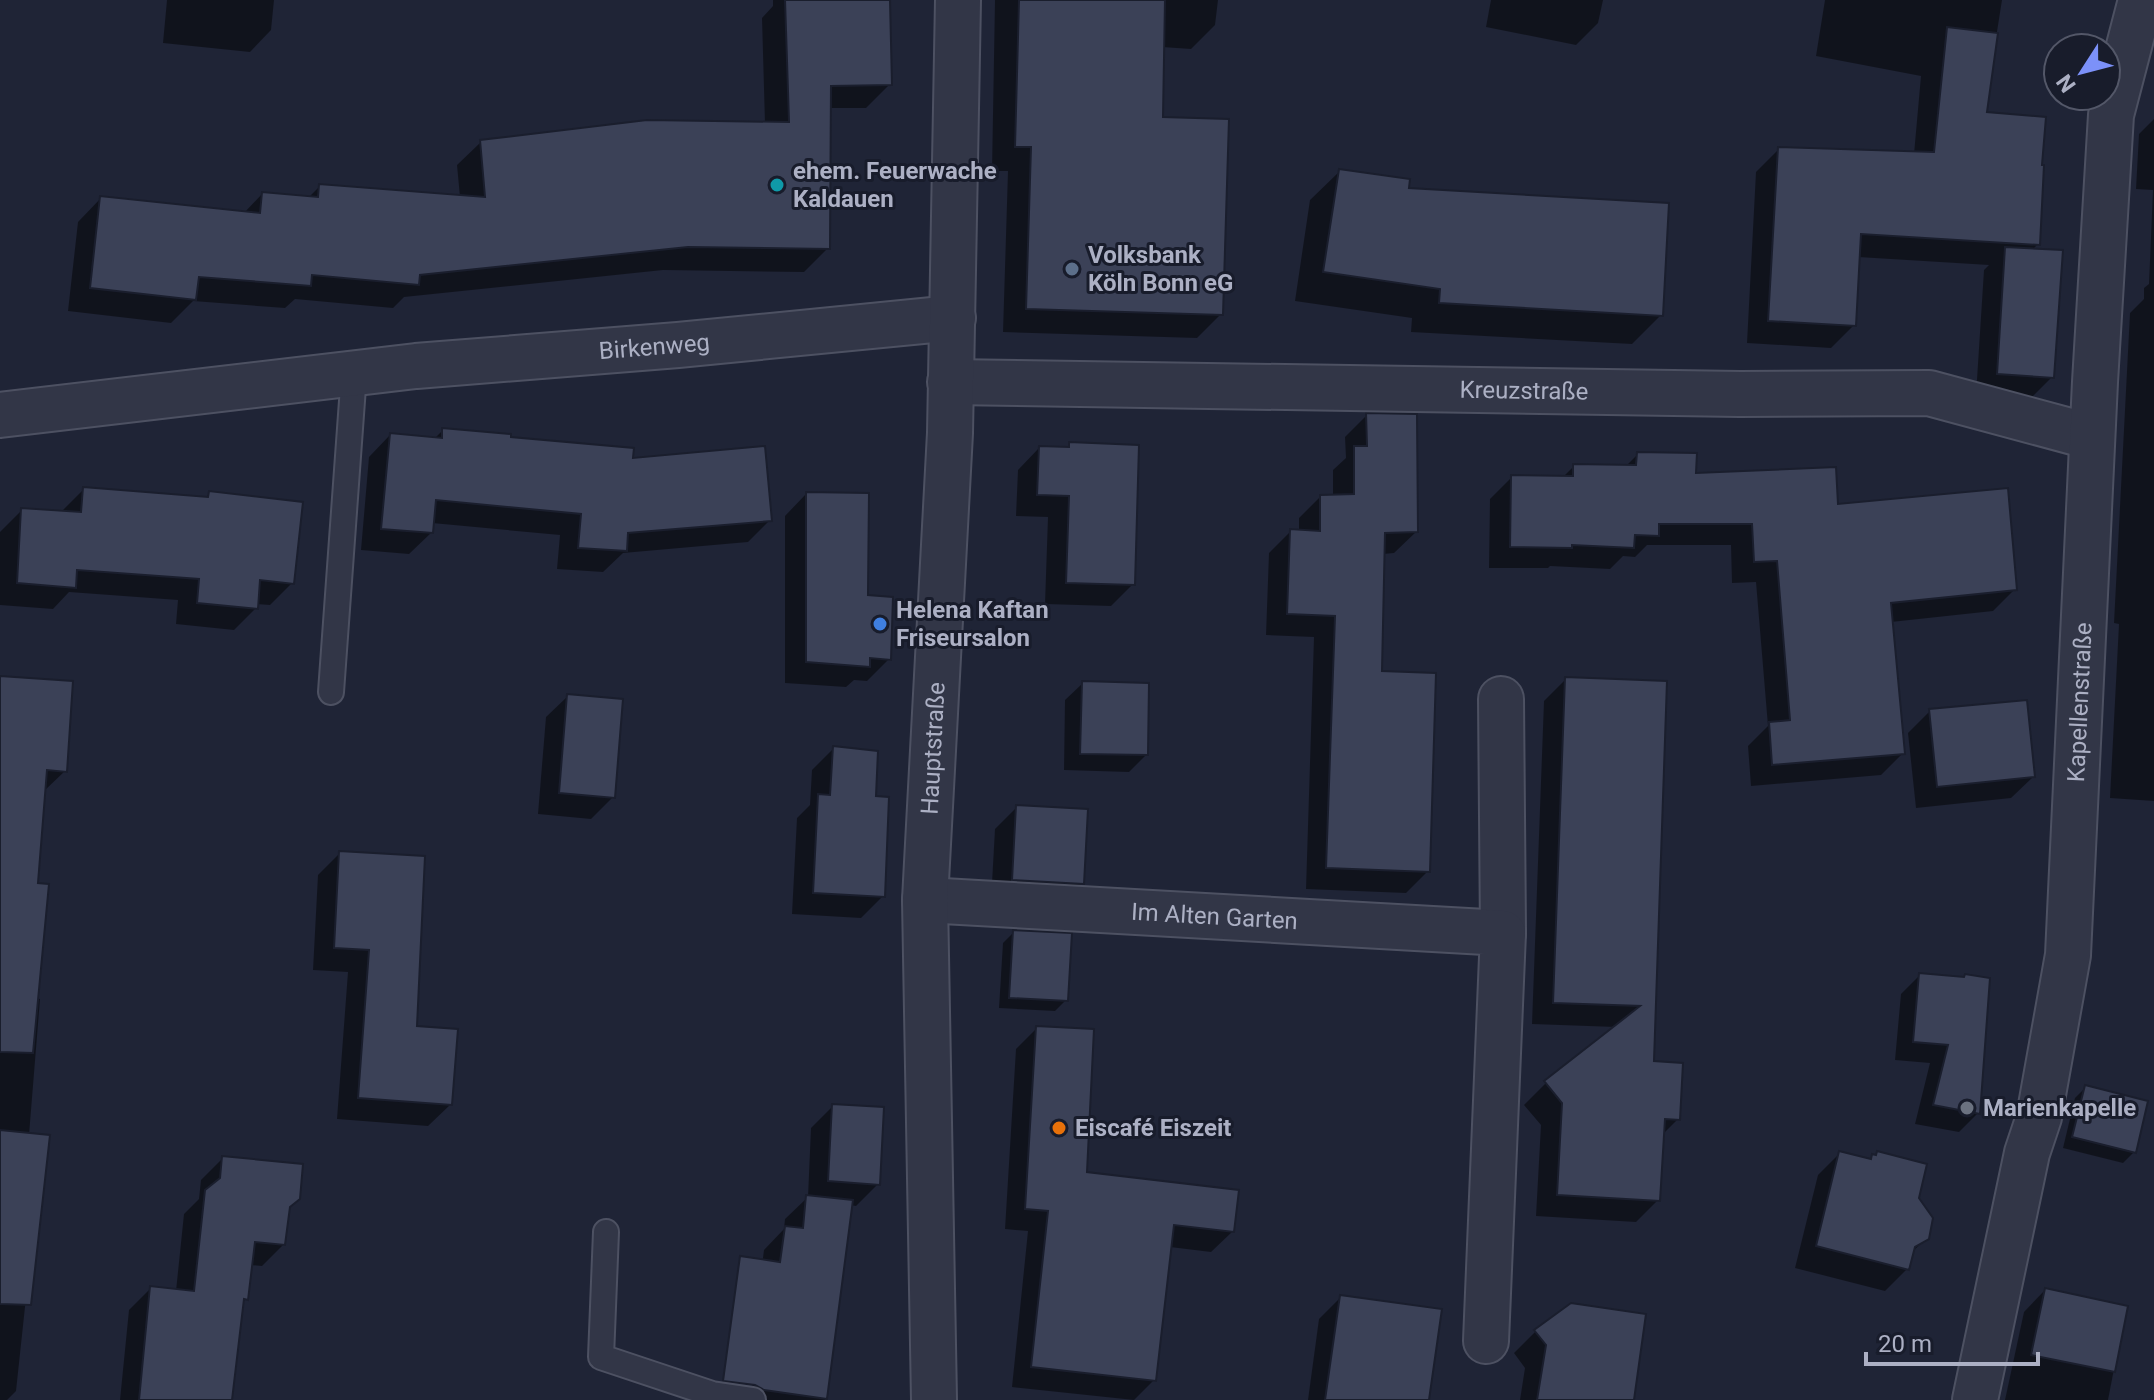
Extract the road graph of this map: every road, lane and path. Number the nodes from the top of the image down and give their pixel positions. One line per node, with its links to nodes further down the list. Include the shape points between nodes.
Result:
1 (958, 0): 3 (street, Hauptstraße)
2 (2141, 0): 7 (street, Kapellenstraße, via 2111,115)
3 (953, 318): 4 (street, Birkenweg); 5 (street, Hauptstraße)
4 (354, 373): 6 (street, Birkenweg); 8 (lane)
5 (950, 382): 7 (street, Kreuzstraße, via 1929,393); 10 (street, Hauptstraße)
6 (0, 415)
7 (2092, 437): 16 (street, Kapellenstraße, via 2068,955 2039,1117)
8 (331, 692)
9 (1501, 699): 11 (street)
10 (925, 900): 11 (street, Im Alten Garten); 15 (street, Hauptstraße)
11 (1503, 933): 13 (street)
12 (606, 1232): 14 (lane, via 601,1357 712,1394)
13 (1486, 1341)
14 (753, 1400)
15 (934, 1400)
16 (1975, 1400)

